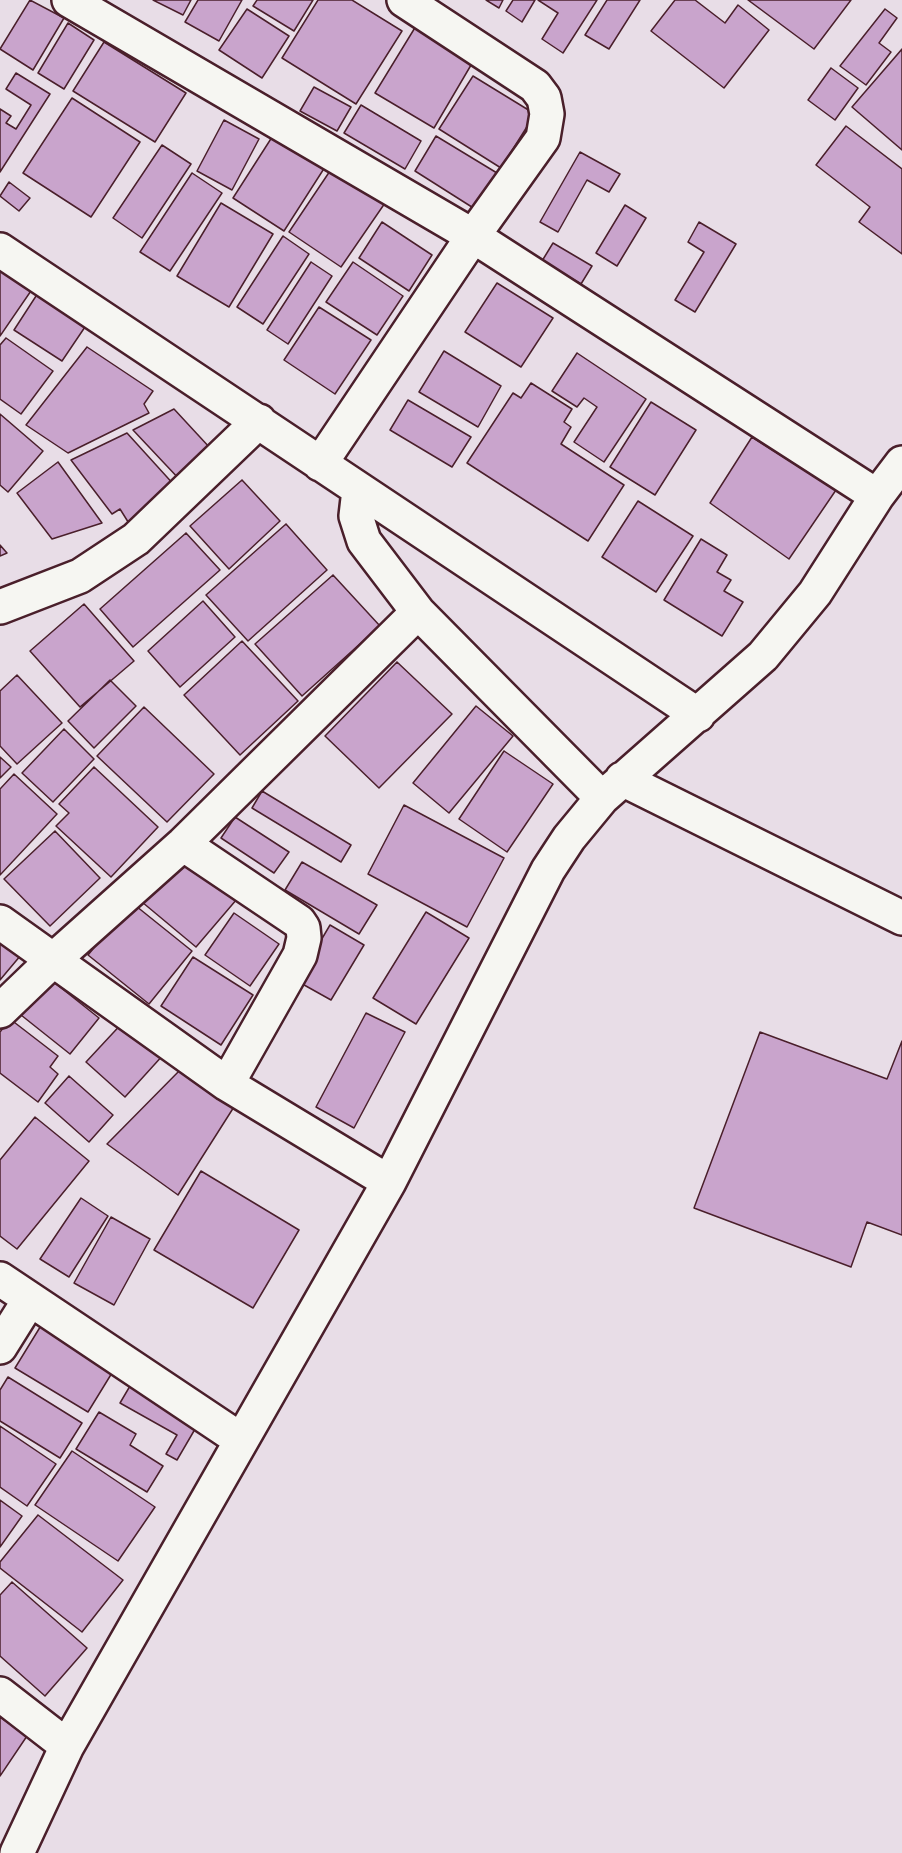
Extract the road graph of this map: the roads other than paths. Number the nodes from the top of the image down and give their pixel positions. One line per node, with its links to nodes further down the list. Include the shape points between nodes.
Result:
1 (69, 0): 3 (street)
2 (404, 0): 3 (street, via 535,86 544,98 547,114 543,138)
3 (473, 236): 7 (street); 9 (street)
4 (0, 250): 5 (street)
5 (259, 421): 7 (street); 10 (street, via 136,539 80,576)
6 (902, 463): 9 (street)
7 (320, 464): 8 (street)
8 (358, 490): 11 (street, via 356,516 364,541); 12 (street)
9 (877, 496): 12 (street, via 814,593 763,656)
10 (3, 608)
11 (418, 612): 13 (street); 14 (street)
12 (698, 715): 13 (street)
13 (612, 788): 15 (street); 20 (street, via 568,838 525,910)
14 (183, 844): 17 (street); 19 (street, via 303,928 300,955)
15 (902, 918)
16 (0, 922): 17 (street)
17 (52, 961): 18 (street); 19 (street)
18 (0, 1011)
19 (226, 1084): 20 (street)
20 (389, 1182): 24 (street)
21 (0, 1279): 22 (street)
22 (30, 1299): 23 (street); 24 (street)
23 (0, 1347)
24 (241, 1440): 26 (street)
25 (0, 1694): 26 (street)
26 (67, 1746): 27 (street)
27 (17, 1853)

